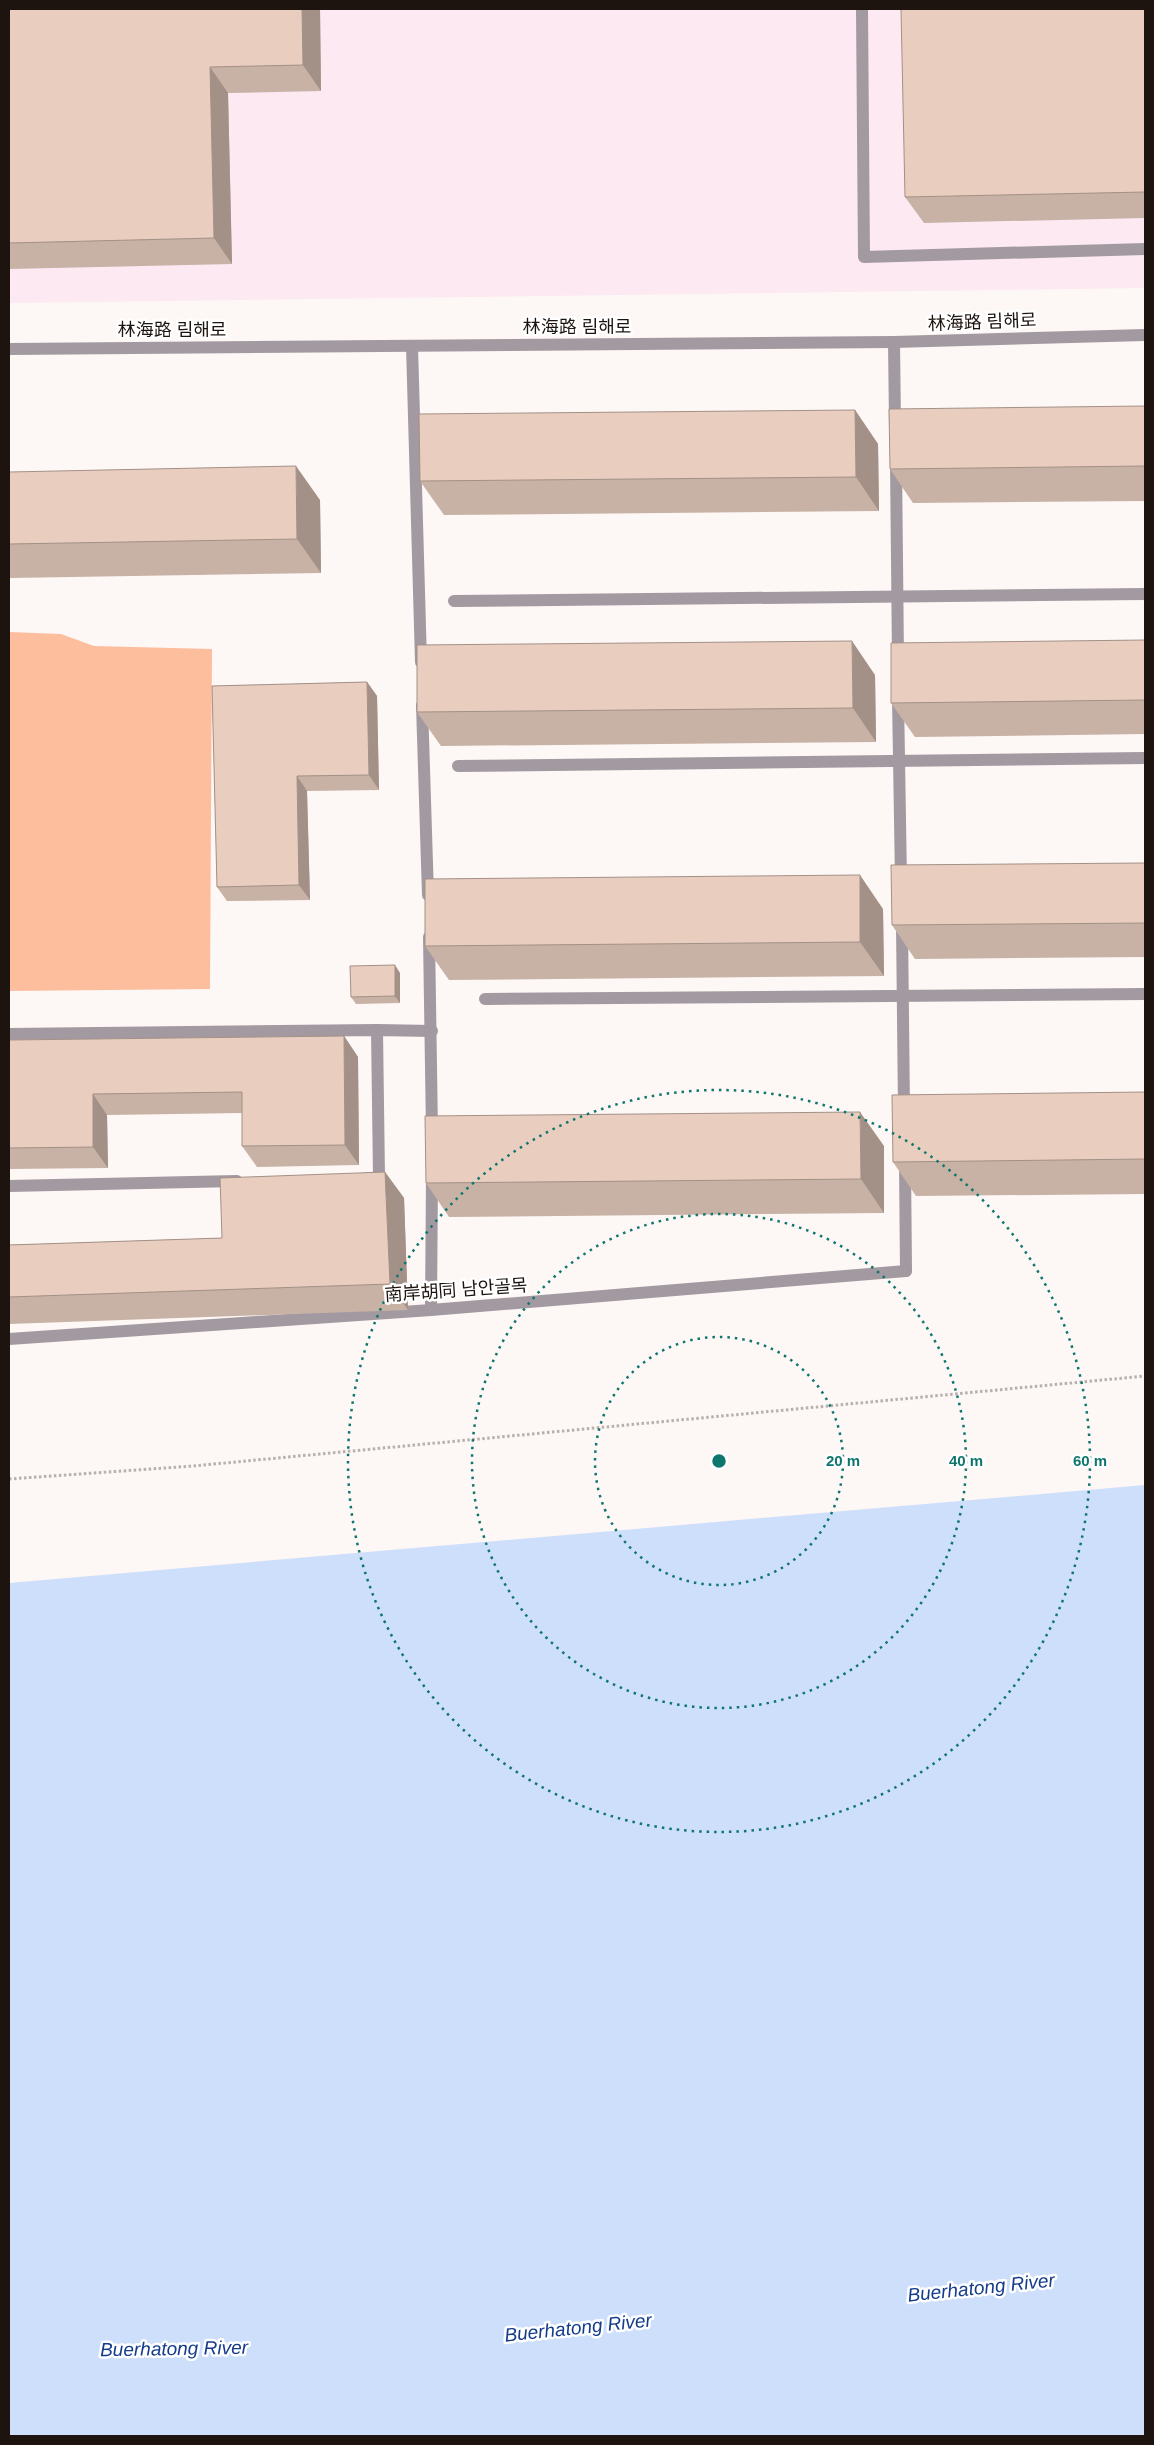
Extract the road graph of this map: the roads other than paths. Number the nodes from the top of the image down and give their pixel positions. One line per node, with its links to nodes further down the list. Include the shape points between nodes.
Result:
1 (862, 9): 2 (street, via 864,258)
2 (1145, 249)
3 (1145, 334): 4 (street, 林海路 림해로)
4 (894, 342): 5 (street, 林海路 림해로); 8 (street)
5 (412, 346): 6 (street, 林海路 림해로); 10 (street)
6 (9, 349)
7 (1145, 594): 8 (street)
8 (897, 596): 9 (street); 13 (street)
9 (454, 601)
10 (421, 674)
11 (422, 694): 19 (street)
12 (1145, 758): 13 (street)
13 (899, 761): 14 (street); 16 (street)
14 (458, 766)
15 (1145, 994): 16 (street)
16 (903, 996): 17 (street); 21 (street)
17 (485, 999)
18 (377, 1030): 19 (street); 20 (street); 25 (street, via 379,1178)
19 (432, 1032): 22 (street)
20 (9, 1034)
21 (904, 1124)
22 (432, 1141)
23 (905, 1153): 28 (street, 南岸胡同 남안골목, via 906,1271)
24 (432, 1161): 28 (street)
25 (359, 1178)
26 (249, 1181): 27 (street)
27 (9, 1186)
28 (431, 1310): 29 (street, 南岸胡同 남안골목)
29 (9, 1339)

